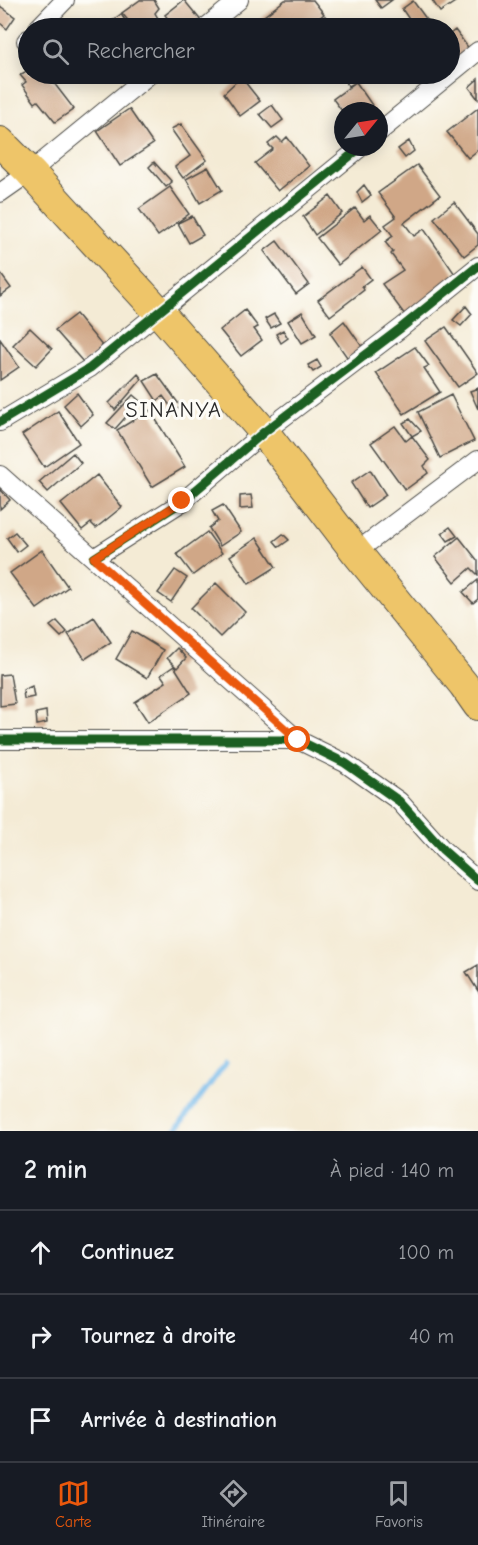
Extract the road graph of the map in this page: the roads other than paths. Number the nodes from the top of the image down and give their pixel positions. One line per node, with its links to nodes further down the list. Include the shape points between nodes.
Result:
1 (64, 0): 3 (street)
2 (239, 0): 4 (street)
3 (48, 18)
4 (217, 18)
5 (478, 51): 6 (street)
6 (460, 66)
7 (138, 84): 12 (street)
8 (438, 84): 9 (street)
9 (388, 125)
10 (0, 142): 12 (highway)
11 (350, 156): 15 (street)
12 (30, 172): 13 (street); 15 (highway)
13 (0, 193)
14 (478, 266): 17 (street)
15 (159, 312): 16 (street, via 90,368); 17 (highway)
16 (0, 422)
17 (264, 432): 20 (highway); 21 (street, via 182,501)
18 (478, 460): 20 (street)
19 (0, 475): 21 (street)
20 (356, 552): 22 (highway)
21 (94, 558): 24 (street)
22 (473, 689)
23 (0, 740): 24 (street)
24 (298, 740): 25 (street, via 345,763 399,801 443,850)
25 (478, 881)

